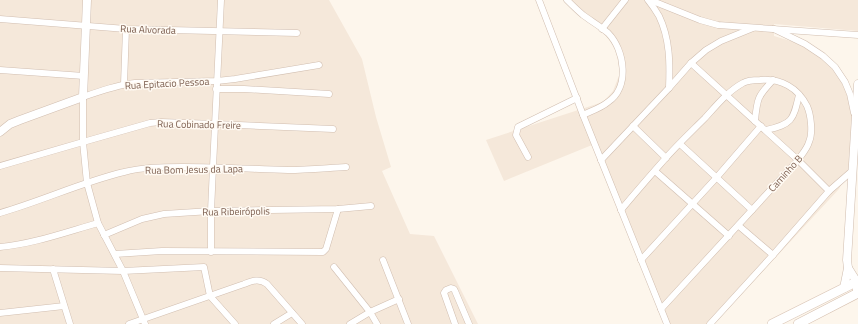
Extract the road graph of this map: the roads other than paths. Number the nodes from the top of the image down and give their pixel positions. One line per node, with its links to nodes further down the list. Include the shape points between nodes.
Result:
1 (87, 0): 8 (street)
2 (221, 0): 13 (street)
3 (539, 0): 30 (street)
4 (567, 0): 12 (street)
5 (625, 0): 12 (street)
6 (649, 0): 9 (street, via 718,25); 24 (street, via 666,36 670,59)
7 (0, 19): 8 (street, Rua Alvorada)
8 (86, 26): 11 (street, Rua Alvorada); 19 (street)
9 (755, 27): 10 (street); 16 (street, via 721,41)
10 (771, 28): 15 (street); 33 (street, via 805,44 835,67 850,94)
11 (126, 29): 13 (street, Rua Alvorada); 22 (street)
12 (602, 29): 31 (street, via 616,44 621,57 622,80 615,96)
13 (219, 32): 14 (street, Rua Alvorada); 21 (street)
14 (297, 33)
15 (858, 35)
16 (691, 63): 24 (street); 28 (street)
17 (319, 65): 21 (street, Rua Epitacio Pessoa)
18 (0, 70): 19 (street)
19 (84, 76): 29 (street)
20 (773, 80): 27 (street, Caminho B, via 790,86); 28 (street, Caminho B, via 750,80); 32 (street, via 758,99)
21 (217, 81): 22 (street, Rua Epitacio Pessoa); 25 (street)
22 (124, 84): 29 (street, Rua Epitacio Pessoa)
23 (858, 84): 33 (street)
24 (669, 88): 35 (street)
25 (216, 89): 26 (street, via 244,88); 34 (street)
26 (329, 94)
27 (799, 95): 36 (street, via 796,109 786,124); 44 (street, Caminho B, via 805,102 811,125 810,140)
28 (726, 96): 32 (street); 40 (street, Caminho B)
29 (83, 97): 38 (street, Rua Epitacio Pessoa, via 10,124); 39 (street)
30 (576, 98): 31 (street); 41 (street, via 518,127 516,135)
31 (583, 115): 43 (street)
32 (755, 121): 36 (street)
33 (856, 121): 49 (street)
34 (215, 124): 37 (street, Rua Cobinado Freire); 39 (street, Rua Cobinado Freire, via 150,123); 46 (street)
35 (633, 126): 42 (street); 43 (street)
36 (763, 128): 44 (street); 50 (street)
37 (333, 130)
38 (0, 132)
39 (83, 142): 45 (street, Rua Cobinado Freire); 51 (street)
40 (680, 144): 42 (street, Caminho B); 50 (street)
41 (528, 157)
42 (666, 158): 48 (street, Caminho B)
43 (601, 160): 56 (street)
44 (798, 160): 52 (street); 57 (street, Caminho B)
45 (0, 166)
46 (213, 167): 47 (street, Rua Bom Jesus da Lapa, via 289,170); 51 (street, Rua Bom Jesus da Lapa, via 142,169); 58 (street)
47 (346, 167)
48 (655, 171): 53 (street); 56 (street, Caminho B)
49 (852, 171): 52 (street); 73 (street)
50 (717, 177): 53 (street); 57 (street)
51 (87, 183): 59 (street, Rua Bom Jesus da Lapa); 60 (street)
52 (829, 191): 67 (street)
53 (693, 204): 63 (street); 69 (street)
54 (371, 206): 55 (street, Rua Ribeirópolis)
55 (338, 209): 58 (street, Rua Ribeirópolis); 65 (street, via 326,250 321,253)
56 (621, 210): 69 (street)
57 (752, 210): 61 (street, Caminho B)
58 (211, 211): 62 (street, Rua Ribeirópolis, via 154,216); 65 (street)
59 (0, 213)
60 (98, 222): 62 (street); 64 (street)
61 (738, 226): 63 (street, Caminho B); 67 (street)
62 (104, 235): 66 (street)
63 (729, 236): 81 (street, Caminho B)
64 (0, 248)
65 (211, 252): 66 (street, via 162,251)
66 (116, 255): 72 (street)
67 (773, 256): 97 (street)
68 (383, 260): 79 (street)
69 (641, 260): 81 (street)
70 (334, 267): 82 (street)
71 (0, 268): 74 (street)
72 (122, 268): 74 (street); 78 (street, via 204,268); 85 (street)
73 (848, 268): 75 (street); 76 (street)
74 (53, 269): 80 (street)
75 (857, 282): 76 (main road); 77 (street)
76 (844, 288): 98 (main road)
77 (857, 293): 99 (main road)
78 (210, 296): 84 (street, via 253,281 263,281); 85 (street); 88 (street)
79 (399, 299): 82 (street); 93 (street)
80 (64, 306): 83 (street); 86 (street)
81 (661, 309): 96 (street)
82 (370, 312): 91 (street); 92 (street)
83 (0, 313)
84 (292, 313): 89 (street); 90 (street)
85 (144, 322): 87 (street)
86 (70, 324)
87 (129, 324)
88 (235, 324)
89 (274, 324)
90 (302, 324)
91 (350, 324)
92 (377, 324)
93 (408, 324)
94 (455, 324): 95 (street, via 444,292 450,288 455,291)
95 (469, 324)
96 (667, 324)
97 (710, 324)
98 (772, 324)
99 (798, 324)

